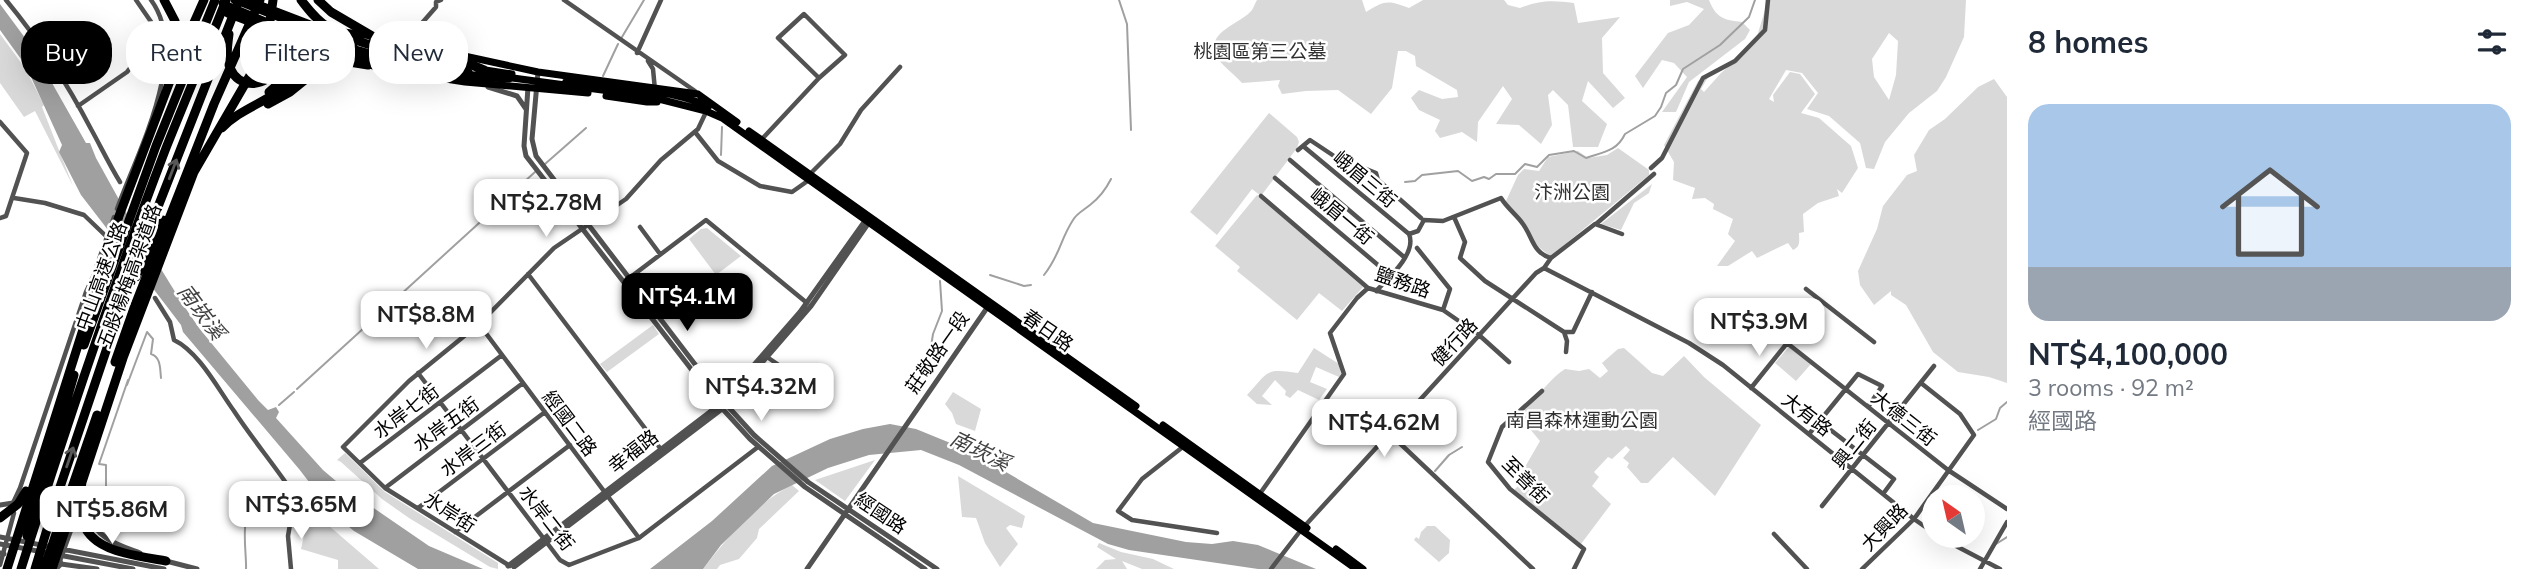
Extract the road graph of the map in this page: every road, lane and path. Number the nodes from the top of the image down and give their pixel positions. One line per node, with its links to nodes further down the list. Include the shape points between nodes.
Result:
1 (6, 0): 44 (street, via 28,26)
2 (136, 0): 44 (street, via 156,35 127,72)
3 (150, 0): 82 (street, via 165,30 165,74)
4 (164, 0): 43 (highway, via 175,21 182,52)
5 (203, 0): 17 (main road); 17 (highway, via 272,34 282,58 269,79 244,82 232,71 227,59); 158 (highway, 五股楊梅高架道路, via 119,216)
6 (216, 0): 17 (main road); 43 (highway)
7 (239, 0): 17 (highway, 中山高速公路)
8 (245, 0): 20 (highway)
9 (260, 0): 162 (highway, 五股楊梅高架道路, via 138,297)
10 (273, 0): 126 (highway, via 260,57 194,172 137,319)
11 (301, 0): 31 (highway, via 326,26 347,37)
12 (318, 0): 22 (highway)
13 (564, 0): 25 (street)
14 (661, 0): 25 (street)
15 (1768, 0): 64 (street, 健行路, via 1765,30 1735,61 1703,78 1662,158)
16 (436, 1): 21 (street)
17 (228, 8): 18 (main road); 19 (main road); 75 (highway, 中山高速公路, one-way to 17); 160 (highway, 中山高速公路, via 139,220)
18 (256, 21)
19 (268, 21)
20 (290, 21)
21 (424, 21)
22 (369, 34)
23 (355, 43): 31 (main road)
24 (355, 47): 33 (main road, via 417,64)
25 (637, 53): 28 (street)
26 (468, 57): 32 (main road)
27 (355, 60): 29 (main road)
28 (648, 61): 40 (street, via 653,69); 41 (street)
29 (368, 65): 48 (highway, via 326,63 280,98)
30 (900, 67): 55 (street)
31 (484, 70): 40 (main road)
32 (538, 72): 39 (street); 40 (main road)
33 (509, 78): 40 (main road); 48 (highway, via 465,77 344,54 322,57 284,88)
34 (820, 78): 34 (street, via 845,55 804,14 778,38); 50 (street)
35 (468, 82): 38 (main road)
36 (468, 83): 46 (street, via 517,96)
37 (276, 84): 53 (highway, via 223,118)
38 (528, 87): 39 (main road); 46 (street)
39 (538, 88): 42 (main road); 65 (street, via 532,145)
40 (650, 91): 41 (main road); 42 (main road)
41 (695, 100): 42 (main road); 45 (main road); 45 (main road)
42 (661, 101)
43 (172, 105): 69 (highway)
44 (78, 106): 57 (street)
45 (709, 107): 49 (street); 50 (main road); 50 (main road)
46 (527, 111): 65 (street, via 526,156)
47 (0, 122): 59 (street, via 27,153)
48 (228, 122): 53 (highway)
49 (695, 132): 55 (street, via 718,161 760,186 792,192); 65 (street, via 661,160 626,199)
50 (761, 141): 55 (main road, 春日路)
51 (1303, 145): 52 (street); 63 (street, via 1310,140 1334,156 1376,173 1378,180); 67 (street, 峨眉三街)
52 (1298, 150)
53 (195, 158): 75 (highway)
54 (1290, 160): 72 (street)
55 (811, 176): 62 (main road, 春日路)
56 (1275, 178): 77 (street, 峨眉一街)
57 (120, 181)
58 (1261, 196): 79 (street, 鹽務路)
59 (14, 198): 61 (street); 82 (street, via 84,215 106,235 102,257)
60 (1454, 217): 67 (street, via 1440,222 1424,220 1418,231); 73 (street, via 1501,198 1536,248); 85 (street, via 1465,242 1460,258)
61 (2, 218)
62 (869, 218): 87 (street, 幸福路); 88 (main road, 春日路)
63 (1421, 218)
64 (1595, 224): 68 (street); 73 (street, 健行路)
65 (586, 226): 76 (street); 78 (street)
66 (640, 227): 71 (street)
67 (1409, 233): 72 (street, via 1410,248)
68 (1622, 234)
69 (117, 246): 128 (highway, via 107,259 80,327); 160 (highway, via 29,522)
70 (1418, 248): 89 (street, via 1450,289)
71 (660, 254): 78 (street); 87 (street, via 706,220)
72 (1404, 258): 77 (street)
73 (1551, 258): 74 (street, 健行路)
74 (1544, 268): 83 (street, 大有路); 85 (street, 健行路)
75 (136, 271): 161 (highway, 中山高速公路, one-way to 75)
76 (528, 274): 90 (street); 119 (street)
77 (1391, 276): 81 (street)
78 (627, 279): 108 (street)
79 (1368, 288): 81 (street, 鹽務路); 132 (street, via 1330,333 1345,374)
80 (1806, 289): 86 (street)
81 (1376, 291): 89 (street, 鹽務路)
82 (86, 292): 133 (street)
83 (1592, 292): 91 (street, via 1573,332); 103 (street, 大有路, via 1712,357)
84 (155, 298): 166 (street, via 170,322 174,340 220,388 295,496 288,536)
85 (1513, 299): 91 (street); 92 (street, 健行路)
86 (1821, 301): 93 (street); 94 (street)
87 (809, 304): 97 (street, 幸福路)
88 (990, 305): 116 (main road, 春日路); 138 (street, 莊敬路一段)
89 (1443, 310): 92 (street, 鹽務路)
90 (479, 324): 96 (street, 經國二路); 100 (street)
91 (1564, 331): 95 (street)
92 (1479, 335): 98 (street, 鹽務路); 114 (street, 健行路)
93 (1874, 342)
94 (1787, 343): 103 (street); 104 (street, 大德三街)
95 (1566, 352)
96 (502, 355): 101 (street, 經國二路); 107 (street, 水岸七街)
97 (765, 356): 105 (street); 108 (street, 幸福路)
98 (1509, 362)
99 (1934, 366): 102 (street, 興二街)
100 (418, 373): 107 (street, 水岸二街); 123 (street, 水岸街, via 343,447)
101 (523, 383): 110 (street, 經國二路); 113 (street, 水岸五街)
102 (1921, 383): 112 (street, 興二街); 125 (street, 大興路, via 1960,414 1974,435)
103 (1751, 388): 115 (street, 大有路)
104 (1845, 389): 109 (street, 大德三街); 109 (street, via 1858,374 1882,386); 111 (street)
105 (814, 390)
106 (1542, 391): 172 (street, 至善街, via 1502,427 1488,462 1510,489 1584,549)
107 (440, 402): 113 (street, 水岸二街); 123 (street, 水岸七街)
108 (722, 405): 118 (street); 119 (street, 幸福路); 122 (street)
109 (1868, 407): 112 (street, 大德三街)
110 (545, 412): 117 (street, 經國二路); 121 (street, 水岸三街)
111 (1819, 421): 115 (street); 120 (street)
112 (1889, 423): 120 (street, 興二街); 125 (street, 大德三街)
113 (461, 430): 121 (street, 水岸二街); 127 (street, 水岸五街)
114 (1390, 434): 144 (street, 健行路); 171 (street)
115 (1809, 434): 124 (street, 大有路)
116 (1185, 444): 132 (main road, 春日路); 146 (street, via 1142,479 1118,511 1132,520)
117 (570, 445): 129 (street); 130 (street, 經國二路)
118 (758, 447): 122 (street); 149 (street, 水岸二街)
119 (662, 451): 130 (street, 幸福路)
120 (1862, 454): 124 (street, 興二街); 131 (street, via 1894,479)
121 (483, 459): 129 (street, 水岸二街); 136 (street, 水岸三街)
122 (778, 460): 138 (street, 經國路)
123 (360, 463): 127 (street, 水岸街)
124 (1852, 468): 131 (street, 大有路); 135 (street, 興二街)
125 (1948, 470): 137 (street, 大德三街); 141 (street, 大興路)
126 (82, 482): 155 (highway, via 79,517 89,535 121,553); 156 (highway)
127 (385, 488): 136 (street, 水岸街)
128 (26, 491): 140 (highway); 158 (highway)
129 (509, 492): 145 (street); 150 (street, 水岸二街)
130 (607, 494): 149 (street, 經國二路); 150 (street, 幸福路)
131 (1883, 494): 141 (street, 大有路)
132 (1258, 496): 144 (main road, 春日路)
133 (13, 503): 134 (street)
134 (0, 505)
135 (1822, 506)
136 (418, 508): 145 (street, 水岸街)
137 (2007, 509)
138 (845, 511): 167 (street); 168 (street, 經國路); 169 (street, 經國路)
139 (14, 513): 153 (street)
140 (0, 518)
141 (1913, 519): 143 (street, 大有路); 174 (street, 大興路)
142 (2007, 522): 154 (street)
143 (1922, 525)
144 (1301, 531): 159 (main road); 170 (street, 健行路)
145 (455, 533): 157 (street, 水岸街)
146 (1217, 533)
147 (1774, 534): 173 (street)
148 (0, 537): 155 (street)
149 (639, 538): 150 (street, 水岸二街, via 569,565 560,561)
150 (546, 541): 157 (street, 幸福路)
151 (0, 544): 164 (street)
152 (1961, 548): 154 (street, 大有路)
153 (2, 554): 158 (street)
154 (1985, 561): 175 (street); 176 (street, 大有路)
155 (165, 565): 156 (street, via 100,535 89,513 82,514 72,527); 165 (street)
156 (57, 567): 163 (street)
157 (511, 567)
158 (3, 568)
159 (1360, 568)
160 (21, 569)
161 (35, 569)
162 (44, 569)
163 (97, 569)
164 (133, 569)
165 (197, 569)
166 (291, 569)
167 (807, 569)
168 (925, 569)
169 (937, 569)
170 (1271, 569)
171 (1533, 569)
172 (1573, 569)
173 (1807, 569)
174 (1862, 569)
175 (1980, 569)
176 (2000, 569)

